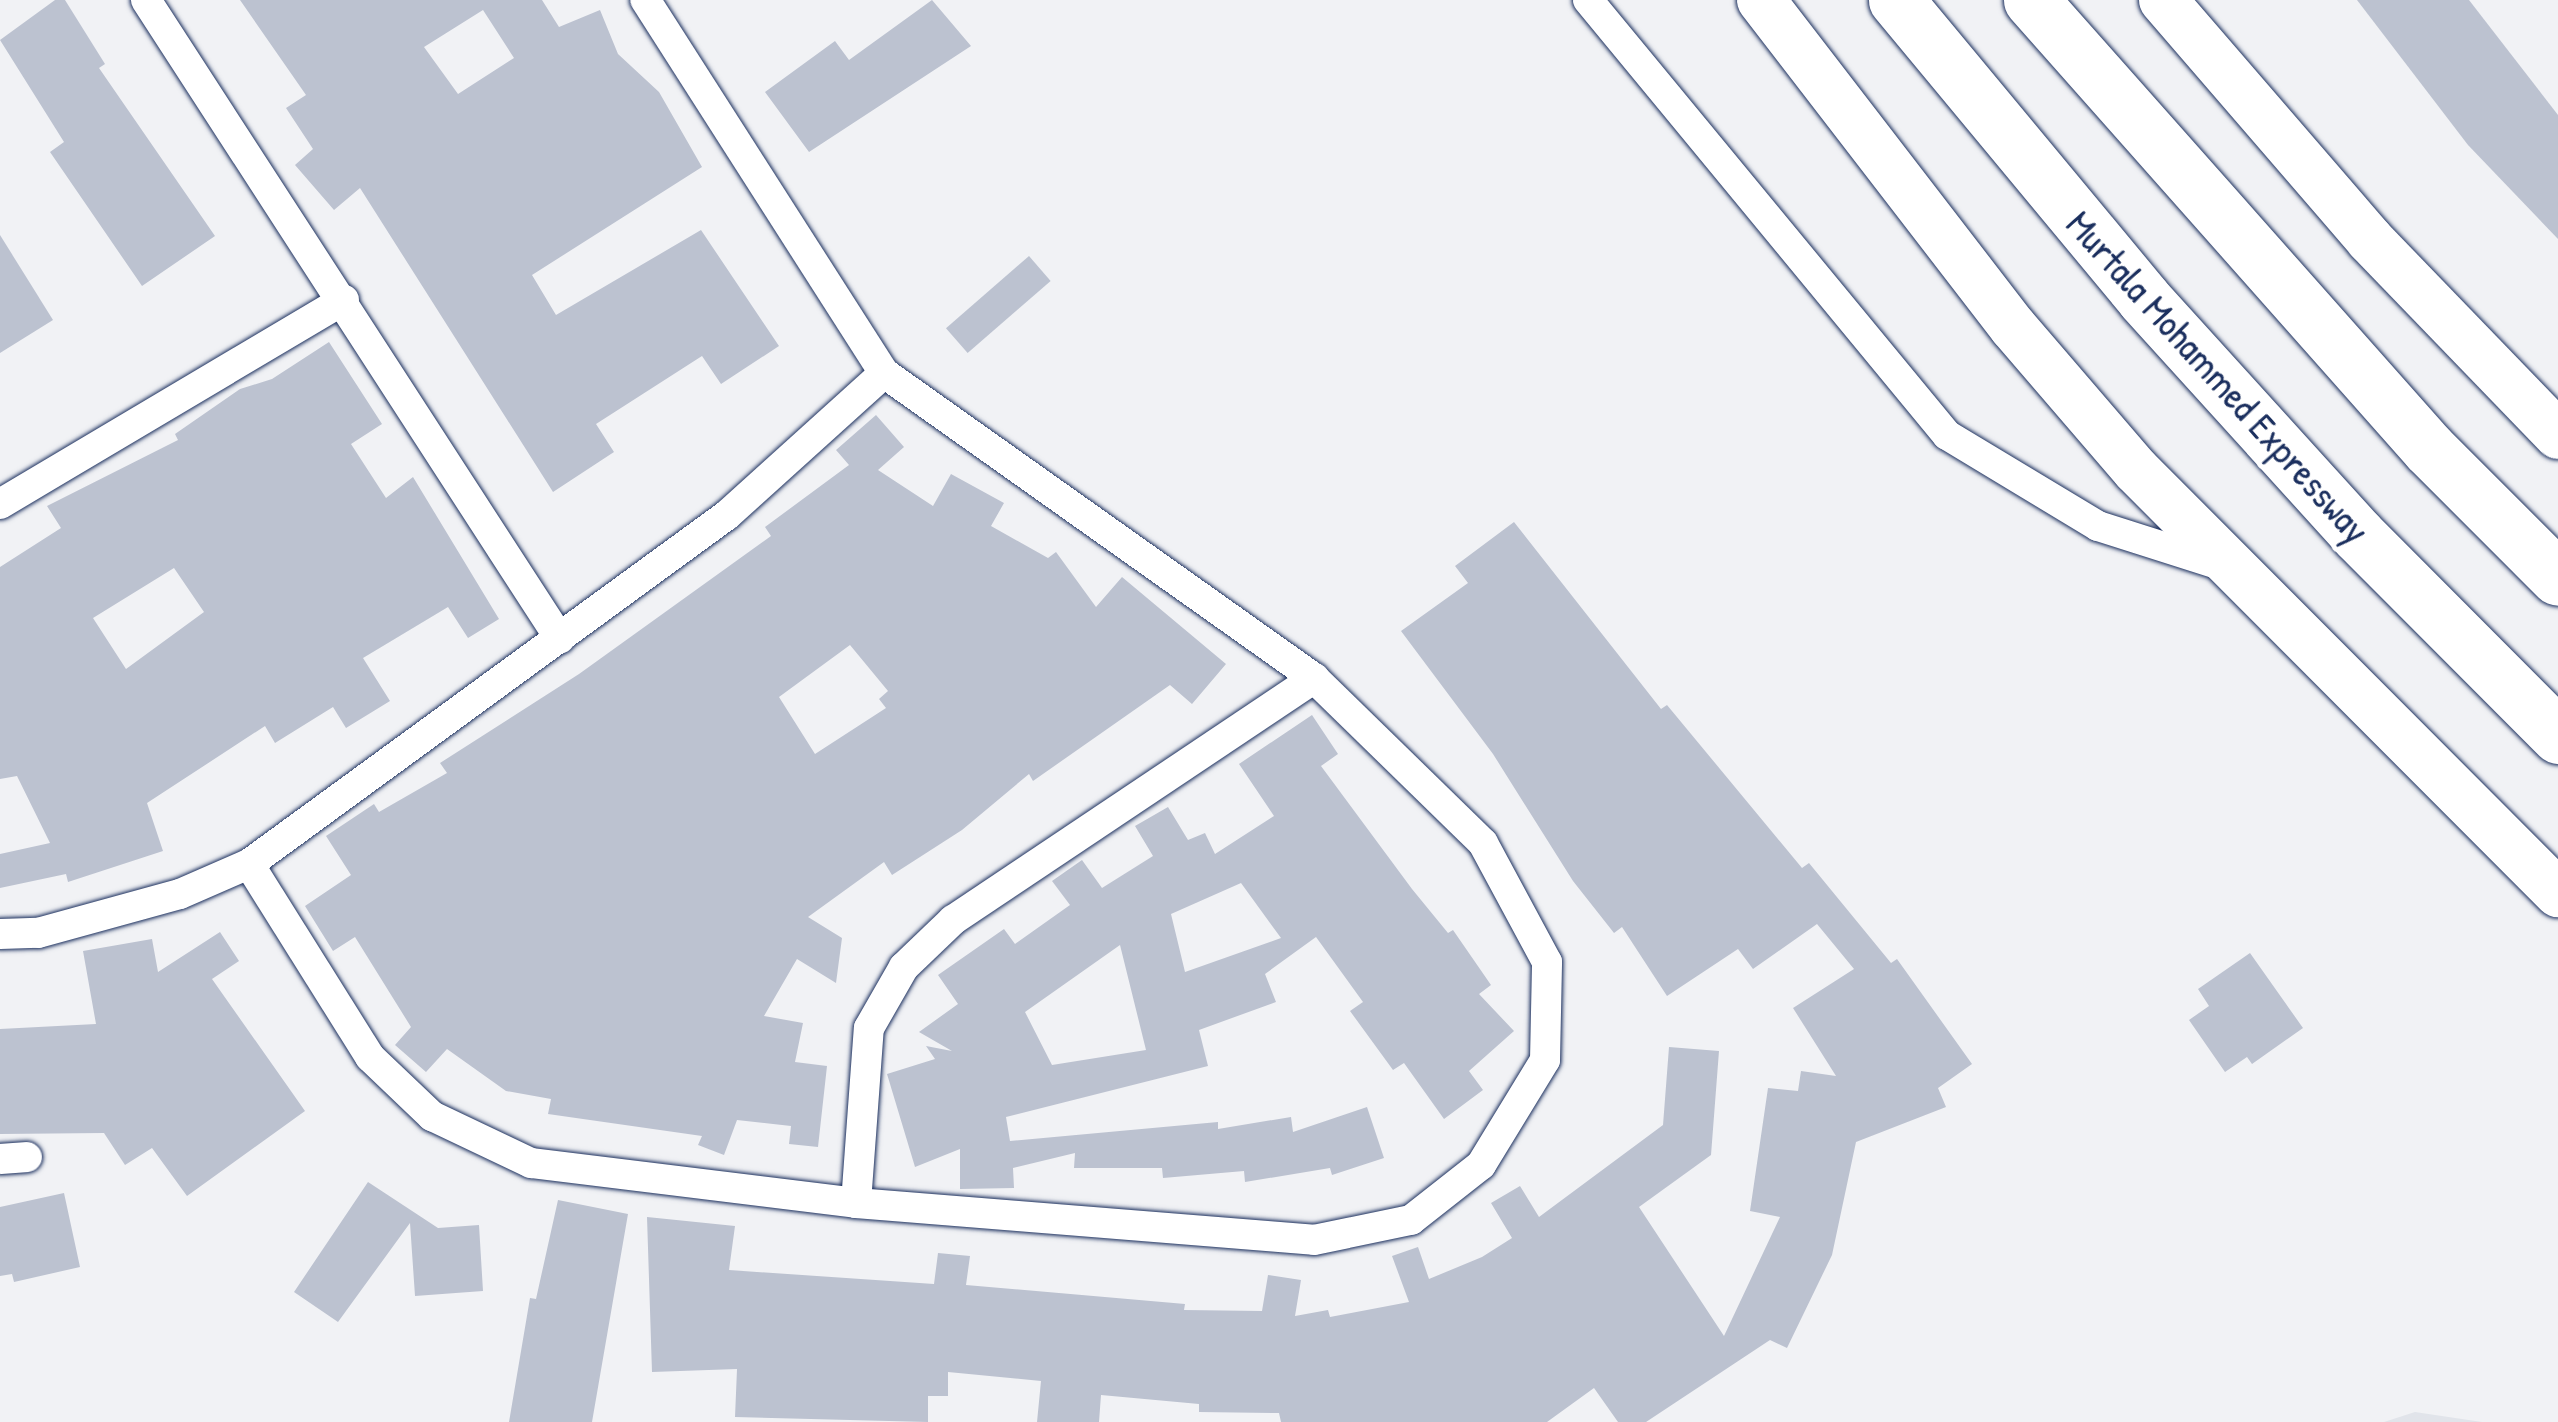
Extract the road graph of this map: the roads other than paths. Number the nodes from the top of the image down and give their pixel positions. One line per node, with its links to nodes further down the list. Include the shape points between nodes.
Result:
1 (146, 0): 8 (street)
2 (645, 0): 9 (street)
3 (1588, 0): 12 (street, via 1947,436 2098,526)
4 (1761, 0): 12 (main road, via 2013,327 2136,470)
5 (1896, 0): 16 (highway, Murtala Mohammed Expressway, via 2157,314 2358,534)
6 (2032, 0): 13 (highway, via 2250,253)
7 (2163, 0): 10 (main road, via 2370,240)
8 (344, 300): 11 (street); 14 (street)
9 (884, 373): 14 (street, via 728,515); 15 (street)
10 (2558, 435)
11 (0, 504)
12 (2234, 569): 18 (main road)
13 (2558, 578)
14 (560, 639): 17 (street)
15 (1314, 678): 20 (street, via 953,920 904,967 869,1028); 20 (street, via 1483,843 1547,962 1545,1060 1481,1165 1411,1220 1314,1240)
16 (2558, 736)
17 (249, 864): 19 (street, via 180,894 38,934); 20 (street, via 370,1058 432,1116 531,1163)
18 (2558, 894)
19 (0, 934)
20 (856, 1203)

